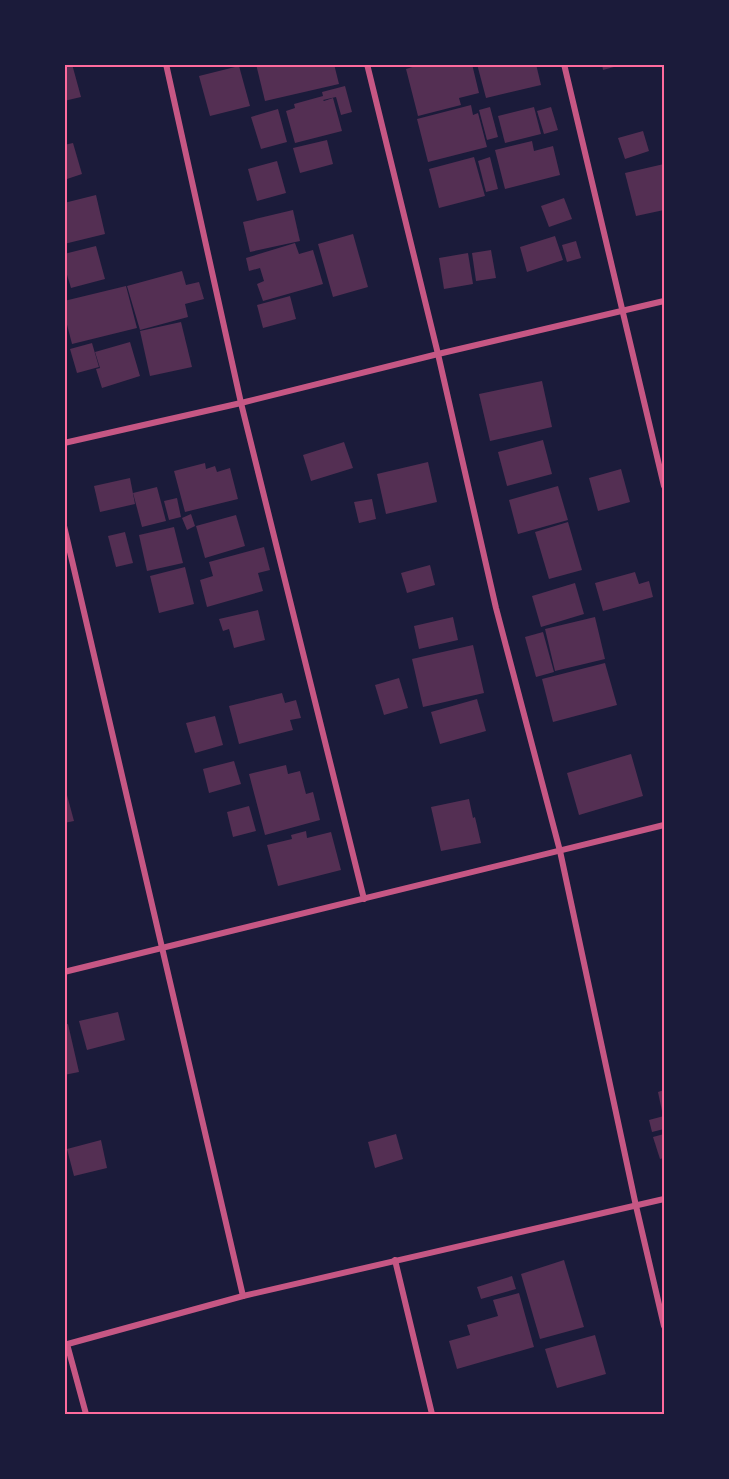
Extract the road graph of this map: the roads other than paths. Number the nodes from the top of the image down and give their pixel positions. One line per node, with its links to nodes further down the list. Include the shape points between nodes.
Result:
1 (166, 64): 7 (street)
2 (367, 64): 6 (street)
3 (564, 64): 5 (street)
4 (664, 301): 5 (street)
5 (622, 310): 6 (street); 9 (street)
6 (438, 354): 7 (street); 12 (street, via 496,608)
7 (241, 403): 8 (street); 13 (street)
8 (64, 443)
9 (664, 486)
10 (64, 526): 14 (street)
11 (664, 825): 12 (street)
12 (560, 851): 13 (street); 17 (street)
13 (364, 899): 14 (street)
14 (162, 949): 15 (street); 19 (street)
15 (64, 972)
16 (664, 1199): 17 (street)
17 (636, 1206): 18 (street); 20 (street)
18 (395, 1260): 19 (street); 23 (street)
19 (243, 1296): 21 (street)
20 (664, 1326)
21 (66, 1345): 22 (street)
22 (86, 1414)
23 (432, 1414)

